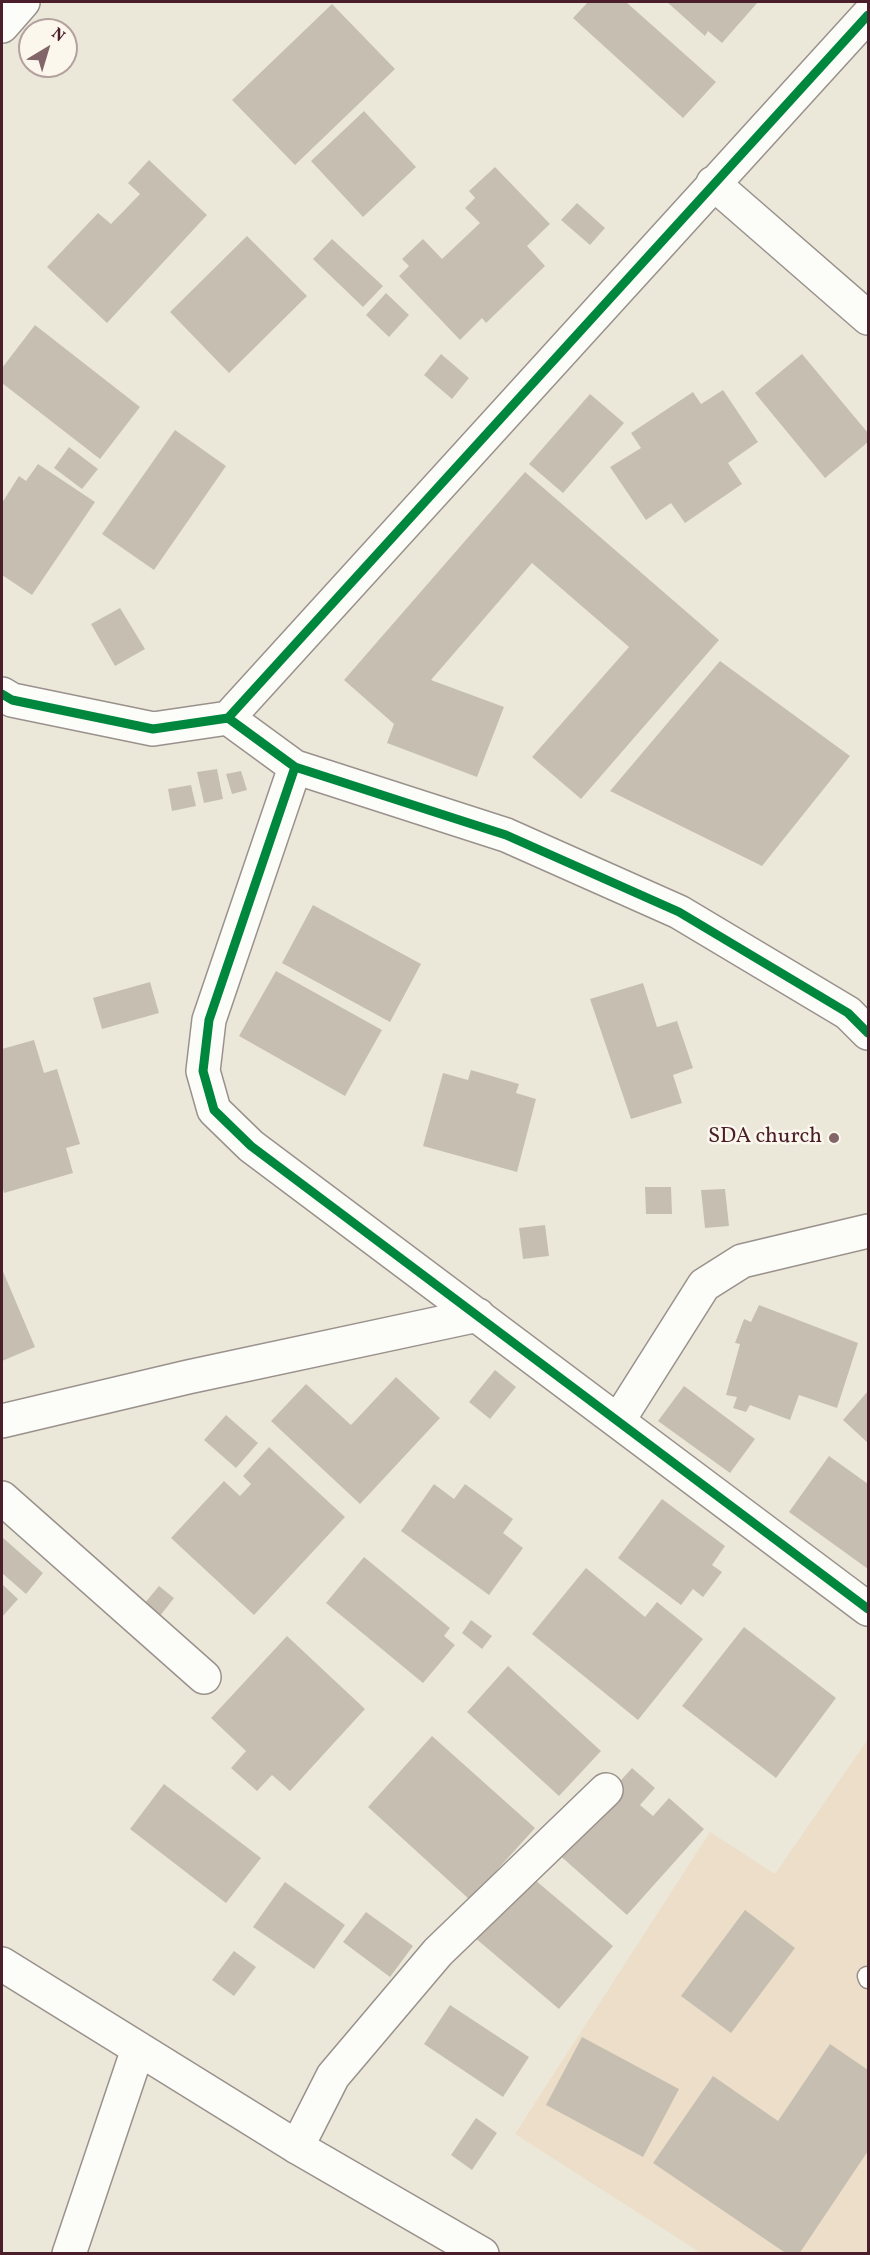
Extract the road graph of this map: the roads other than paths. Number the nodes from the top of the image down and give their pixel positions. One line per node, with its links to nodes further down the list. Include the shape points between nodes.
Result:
1 (22, 2): 3 (street)
2 (868, 15): 4 (street)
3 (2, 26)
4 (713, 183): 5 (street); 7 (street)
5 (868, 318)
6 (2, 694): 7 (street, via 12,700 153,729)
7 (228, 717): 8 (street)
8 (295, 767): 9 (street, via 506,835 679,912 848,1013); 11 (street, via 209,1020 203,1071 214,1110 251,1146)
9 (868, 1033)
10 (868, 1231): 13 (street, via 742,1261 704,1285)
11 (478, 1315): 12 (street); 13 (street)
12 (2, 1420)
13 (618, 1421): 15 (street)
14 (2, 1498): 16 (street)
15 (868, 1609)
16 (204, 1677)
17 (606, 1790): 20 (street, via 438,1952 333,2076)
18 (2, 1964): 19 (street)
19 (138, 2049): 20 (street); 21 (street)
20 (297, 2147): 22 (street)
21 (69, 2253)
22 (482, 2253)

